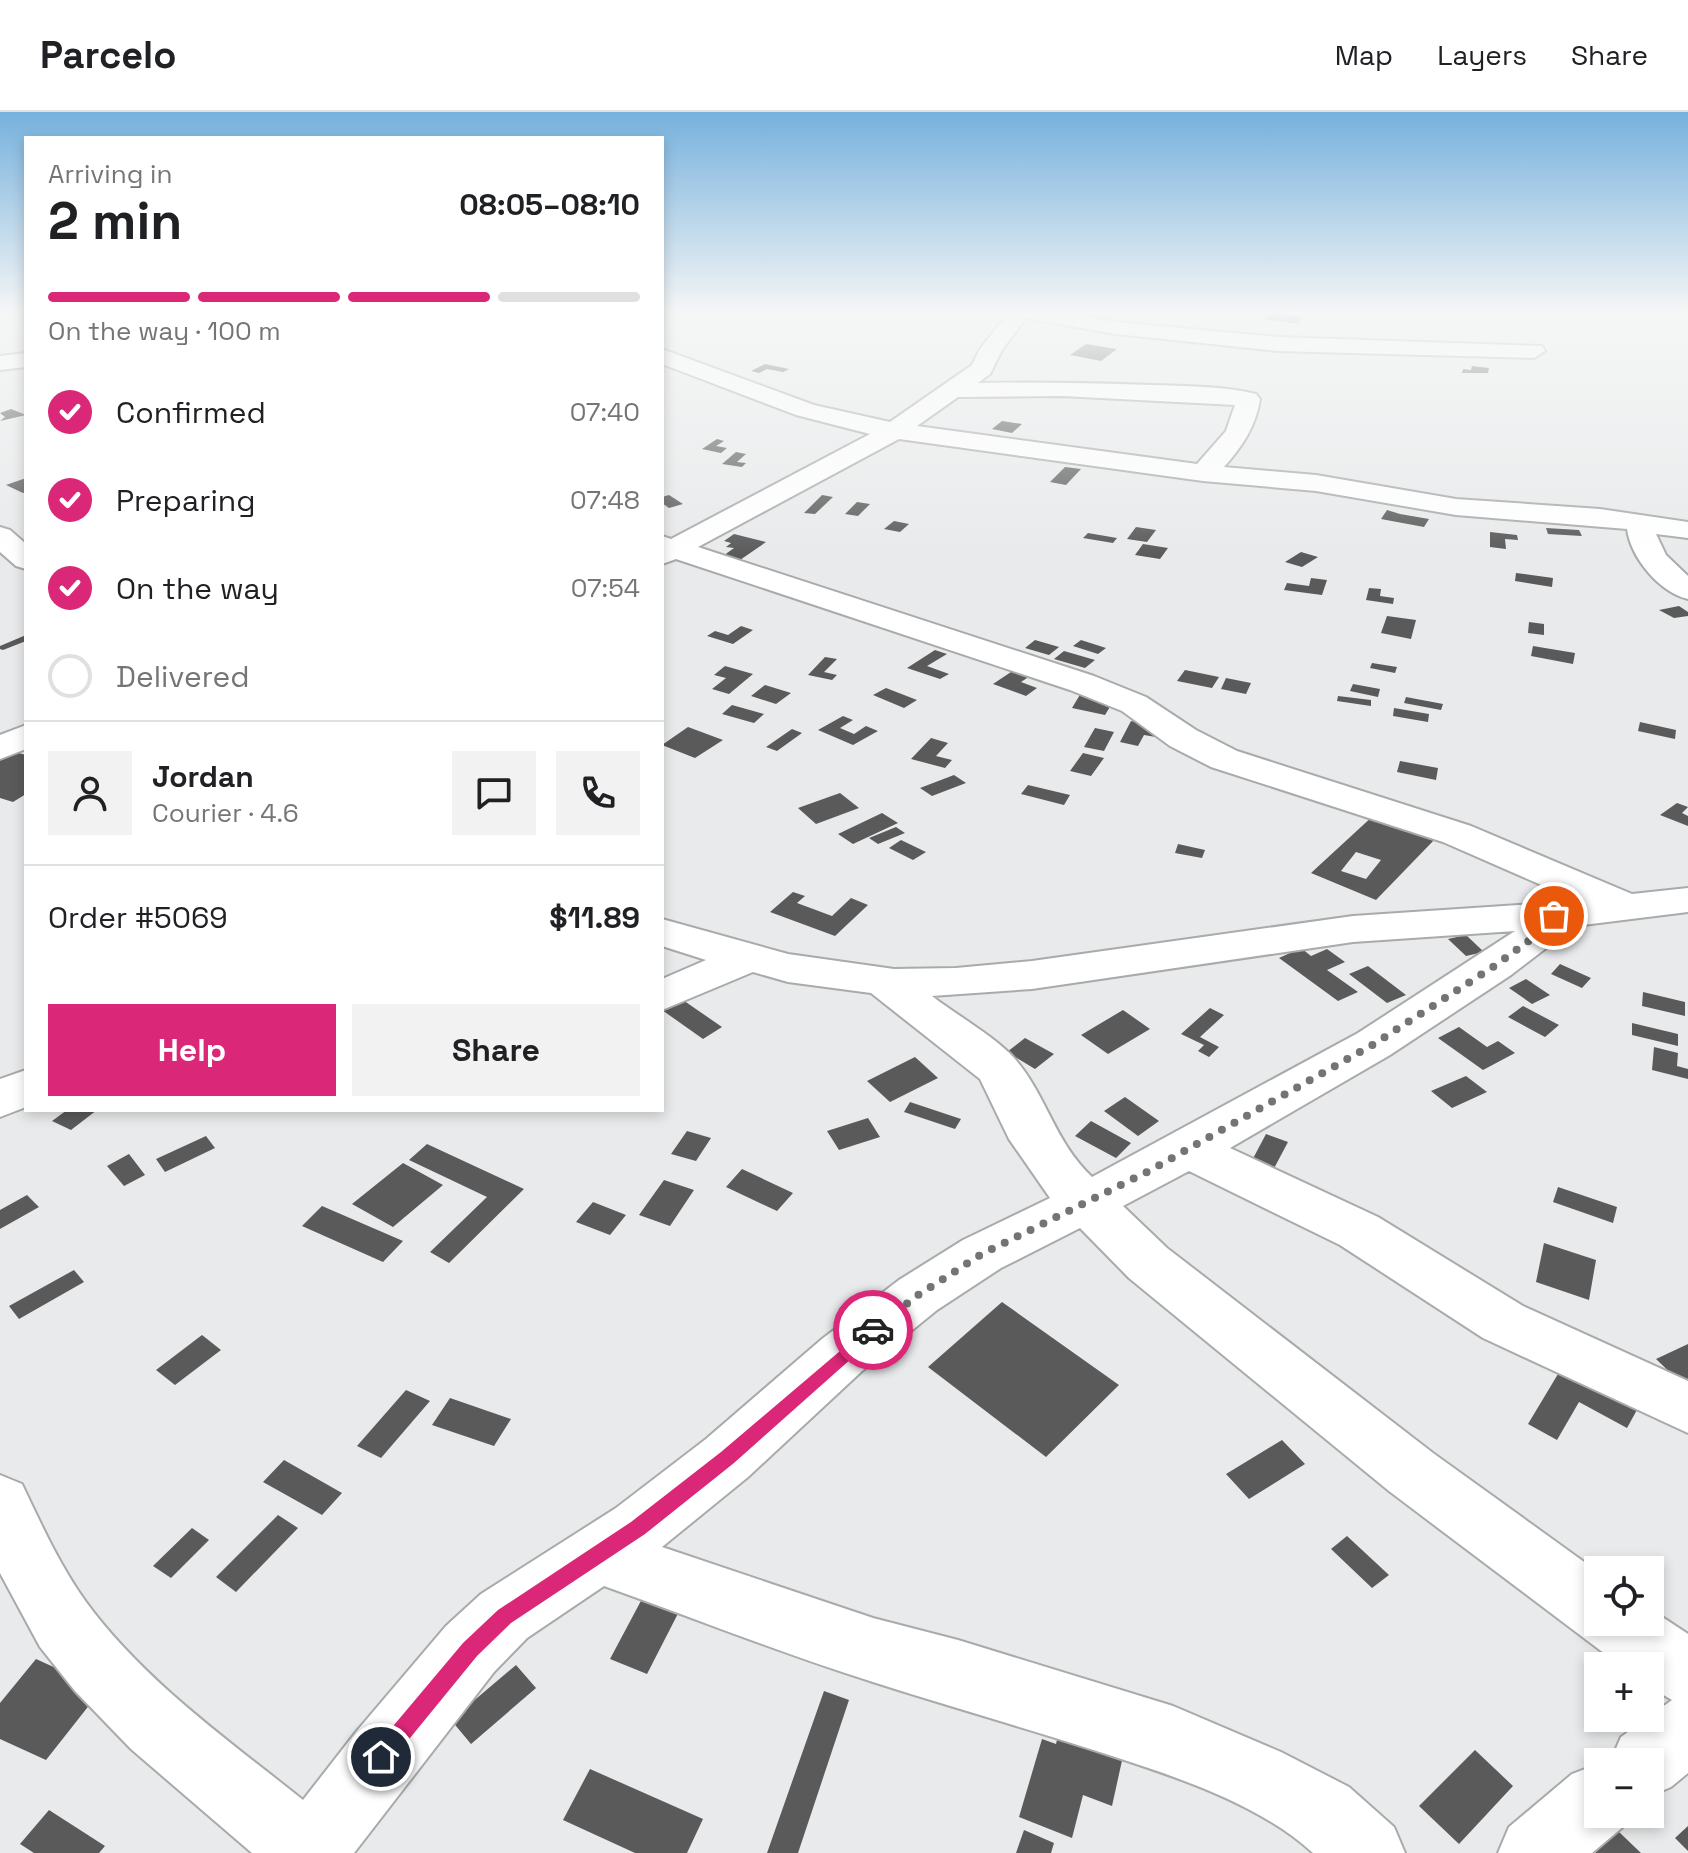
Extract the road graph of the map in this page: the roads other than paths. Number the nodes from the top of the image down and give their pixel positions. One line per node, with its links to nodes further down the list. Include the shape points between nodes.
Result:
1 (761, 393): 4 (street, via 805,410)
2 (946, 393): 4 (street)
3 (1183, 393): 5 (street, via 1248,399 1231,444)
4 (894, 431): 5 (street); 10 (street)
5 (1203, 473): 7 (street, via 1305,482 1456,507)
6 (24, 522): 9 (street)
7 (1641, 523): 8 (street); 12 (street, via 1654,558)
8 (1688, 530)
9 (0, 536): 11 (street)
10 (667, 550): 16 (street, via 1095,688 1134,704 1224,759 1457,834)
11 (24, 558)
12 (1688, 590)
13 (24, 737): 14 (street)
14 (0, 748)
15 (1688, 900): 16 (street)
16 (1629, 908): 17 (street)
17 (1554, 916): 20 (street, via 1353,929 999,978); 24 (street, via 1530,940 1455,993)
18 (664, 933): 19 (street)
19 (749, 958): 20 (street); 21 (street)
20 (884, 982): 25 (street, via 997,1068 1034,1139)
21 (664, 995)
22 (24, 1087): 23 (street)
23 (0, 1100)
24 (1188, 1149): 25 (street); 26 (street, via 1359,1231 1515,1328)
25 (1087, 1204): 28 (street, via 982,1254 918,1295 727,1458); 29 (street, via 1221,1323)
26 (1688, 1408)
27 (0, 1503): 35 (street, via 71,1636 123,1693)
28 (600, 1555): 35 (street, via 504,1616 470,1649); 36 (street, via 873,1650 1173,1741 1323,1813)
29 (1584, 1601)
30 (1634, 1636): 31 (street)
31 (1688, 1673)
32 (1688, 1728): 33 (street)
33 (1663, 1748)
34 (1584, 1812): 37 (street)
35 (309, 1853)
36 (1368, 1853)
37 (1535, 1853)

